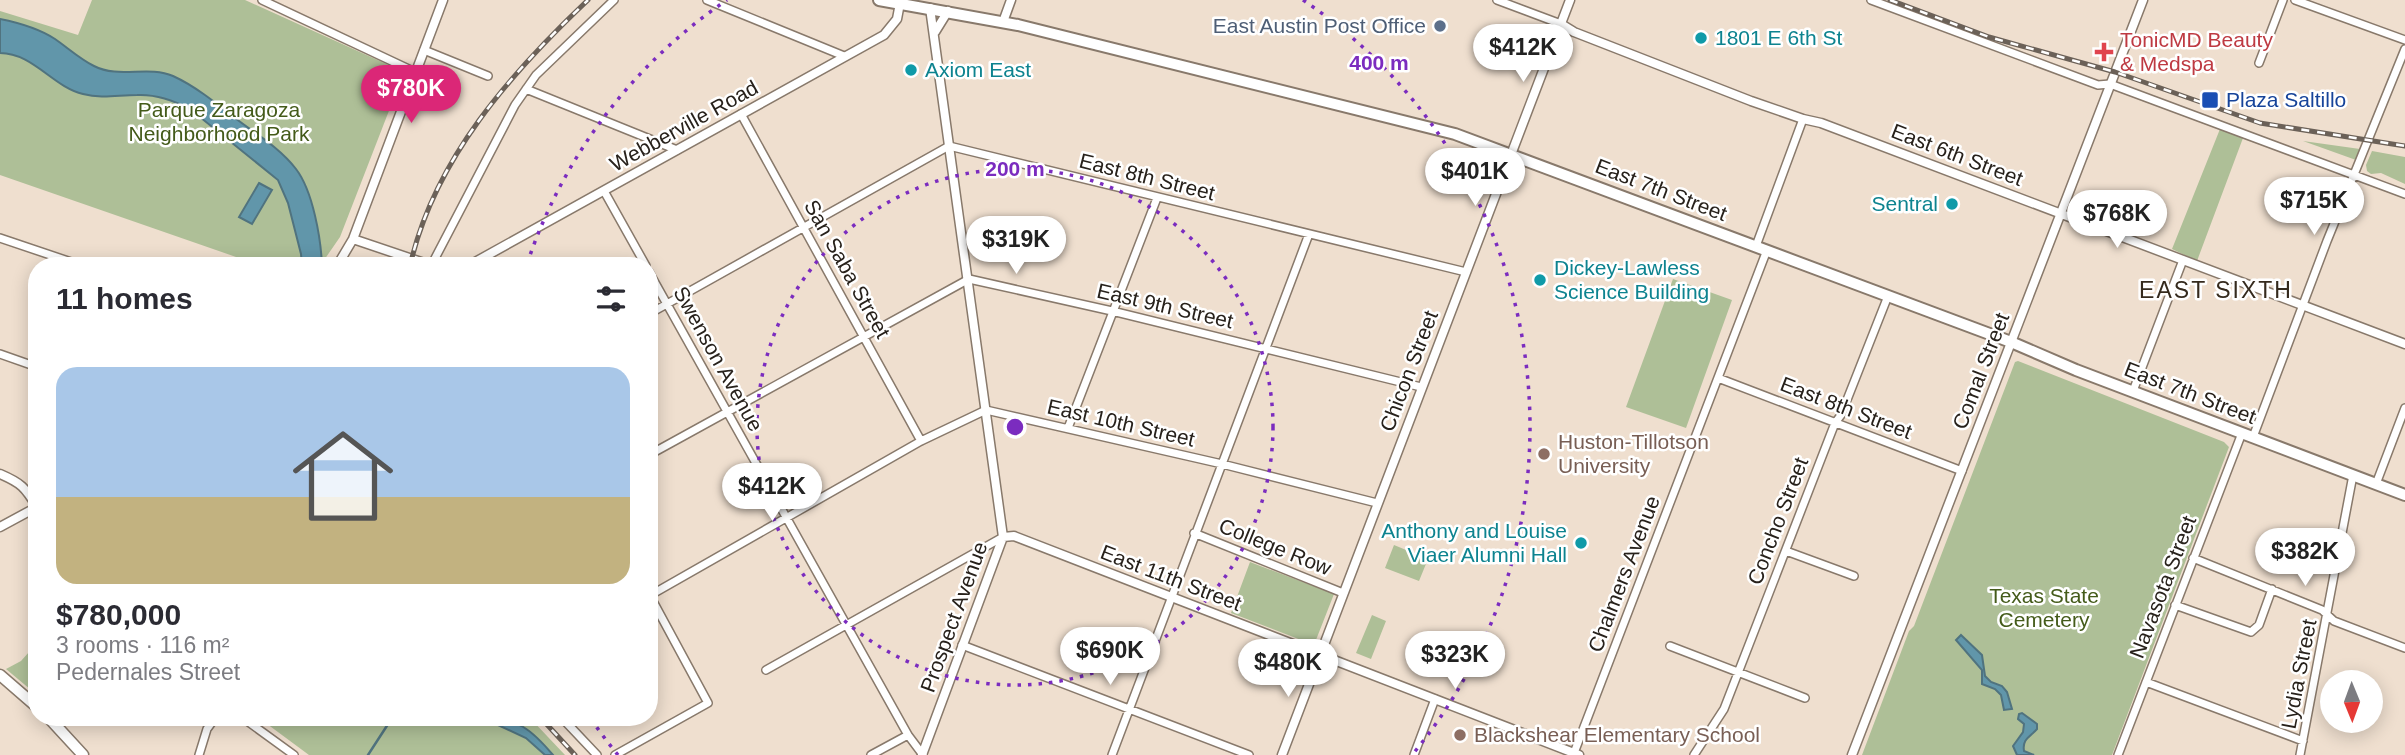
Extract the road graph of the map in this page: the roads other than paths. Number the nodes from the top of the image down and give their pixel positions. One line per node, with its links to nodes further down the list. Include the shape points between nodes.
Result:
1 (262, 0): 24 (street)
2 (443, 0): 21 (street)
3 (614, 0): 27 (street)
4 (707, 0): 22 (street)
5 (879, 0): 13 (main road, East 7th Street)
6 (1011, 0): 16 (street)
7 (1497, 0): 17 (street, East 6th Street)
8 (1570, 0): 17 (street, Chicon Street)
9 (1871, 0): 26 (street, via 2098,85)
10 (2143, 0): 26 (street, Comal Street)
11 (2283, 0): 23 (street)
12 (2295, 0): 19 (street)
13 (900, 3): 14 (main road, East 7th Street); 22 (street, Webberville Road, via 892,28)
14 (930, 8): 15 (main road, East 7th Street); 18 (street, Prospect Avenue)
15 (948, 11): 16 (main road, East 7th Street); 18 (street)
16 (1003, 22): 32 (main road, East 7th Street, via 1420,124)
17 (1561, 24): 29 (street, East 6th Street); 32 (street, Chicon Street)
18 (935, 32): 30 (street, Prospect Avenue)
19 (2405, 40)
20 (2405, 49): 33 (street, Navasota Street)
21 (424, 50): 24 (street); 25 (street)
22 (844, 56): 28 (street, Webberville Road)
23 (2259, 63)
24 (415, 72): 41 (street)
25 (488, 76)
26 (2110, 83): 33 (street); 37 (street, Comal Street)
27 (526, 89): 31 (street); 47 (street)
28 (741, 114): 31 (street, Webberville Road); 38 (street, San Saba Street)
29 (1802, 119): 37 (street, East 6th Street, via 1821,122); 42 (street)
30 (950, 146): 36 (street, East 8th Street); 38 (street); 52 (street, Prospect Avenue)
31 (677, 150): 34 (street, Webberville Road)
32 (1512, 155): 42 (main road, East 7th Street); 51 (street, Chicon Street)
33 (2355, 176): 35 (street); 56 (street, Navasota Street)
34 (604, 191): 48 (street, Webberville Road); 49 (street)
35 (2405, 194)
36 (1157, 198): 39 (street, East 8th Street); 58 (street)
37 (2061, 213): 50 (street, East 6th Street); 60 (street, Comal Street)
38 (805, 228): 55 (street); 59 (street, San Saba Street)
39 (1309, 234): 51 (street, East 8th Street); 62 (street)
40 (0, 238): 44 (street)
41 (353, 239): 45 (street); 46 (street)
42 (1756, 246): 43 (main road, East 7th Street)
43 (1767, 250): 54 (main road, East 7th Street); 65 (street, Chalmers Avenue)
44 (56, 257)
45 (342, 257)
46 (406, 257)
47 (437, 257)
48 (484, 257)
49 (641, 257)
50 (2183, 260): 56 (street, East 6th Street); 67 (street)
51 (1466, 272): 66 (street, Chicon Street)
52 (969, 279): 58 (street, East 9th Street); 59 (street); 70 (street, Prospect Avenue)
53 (658, 288): 55 (street, Swenson Avenue)
54 (1888, 296): 60 (main road, East 7th Street); 71 (street, Concho Street)
55 (667, 304): 57 (street); 69 (street, Swenson Avenue)
56 (2303, 305): 61 (street, East 6th Street); 73 (street, Navasota Street)
57 (658, 309)
58 (1112, 312): 62 (street, East 9th Street); 72 (street)
59 (864, 336): 69 (street); 74 (street, San Saba Street)
60 (2011, 342): 67 (main road, East 7th Street); 77 (street, Comal Street)
61 (2405, 344)
62 (1266, 348): 66 (street, East 9th Street); 76 (street)
63 (0, 354): 64 (street)
64 (28, 364)
65 (1718, 378): 71 (street, East 8th Street); 118 (street, Chalmers Avenue)
66 (1421, 387): 83 (street, Chicon Street)
67 (2133, 391): 73 (main road, East 7th Street)
68 (2405, 408): 80 (street)
69 (728, 410): 75 (street); 85 (street, Swenson Avenue)
70 (986, 410): 72 (street, East 10th Street); 74 (street); 88 (street, Prospect Avenue)
71 (1835, 423): 77 (street, East 8th Street); 89 (street, Concho Street)
72 (1068, 428): 76 (street, East 10th Street)
73 (2247, 435): 79 (main road, East 7th Street); 90 (street, Navasota Street)
74 (921, 441): 85 (street)
75 (658, 450)
76 (1222, 464): 83 (street, East 10th Street); 87 (street)
77 (1962, 471): 131 (street, Comal Street)
78 (0, 474): 81 (street, via 18,481)
79 (2353, 475): 80 (main road, East 7th Street); 98 (street, Lydia Street)
80 (2376, 484): 82 (main road, East 7th Street)
81 (28, 493)
82 (2405, 495)
83 (1377, 503): 94 (street, Chicon Street)
84 (28, 512): 86 (street)
85 (786, 518): 93 (street); 99 (street, Swenson Avenue)
86 (0, 527)
87 (1194, 533): 94 (street, College Row); 95 (street)
88 (1003, 537): 95 (street, East 11th Street, via 1014,536); 99 (street); 100 (street, Prospect Avenue)
89 (1786, 551): 91 (street); 105 (street, Concho Street)
90 (2193, 558): 92 (street); 96 (street, Navasota Street)
91 (1854, 576)
92 (2272, 589): 96 (street, via 2258,628 2249,633); 98 (street)
93 (658, 590)
94 (1343, 593): 103 (street, Chicon Street)
95 (1171, 596): 103 (street, East 11th Street); 111 (street)
96 (2175, 605): 107 (street, Navasota Street)
97 (658, 611): 123 (street, via 708,703)
98 (2328, 616): 102 (street); 117 (street, Lydia Street)
99 (847, 625): 104 (street); 116 (street, Swenson Avenue)
100 (961, 645): 111 (street); 125 (street, Prospect Avenue)
101 (1670, 646): 105 (street)
102 (2405, 648)
103 (1320, 654): 110 (street, East 11th Street); 128 (street, Chicon Street)
104 (766, 670)
105 (1739, 673): 108 (street); 130 (street, Concho Street, via 1719,719)
106 (0, 676): 109 (main road)
107 (2146, 682): 117 (street); 132 (street, Navasota Street)
108 (1805, 698)
109 (28, 699)
110 (1435, 699): 118 (street, East 11th Street); 129 (street)
111 (1128, 709): 126 (street); 127 (street)
112 (61, 726): 119 (main road)
113 (209, 726): 120 (street)
114 (254, 726): 121 (street)
115 (570, 726): 122 (street)
116 (908, 735): 124 (street); 125 (street, Swenson Avenue)
117 (2303, 741): 133 (street, Lydia Street)
118 (1577, 754)
119 (83, 755)
120 (199, 755)
121 (294, 755)
122 (597, 755)
123 (614, 755)
124 (870, 755)
125 (922, 755)
126 (1112, 755)
127 (1249, 755)
128 (1282, 755)
129 (1413, 755)
130 (1694, 755)
131 (1852, 755)
132 (2118, 755)
133 (2301, 755)

